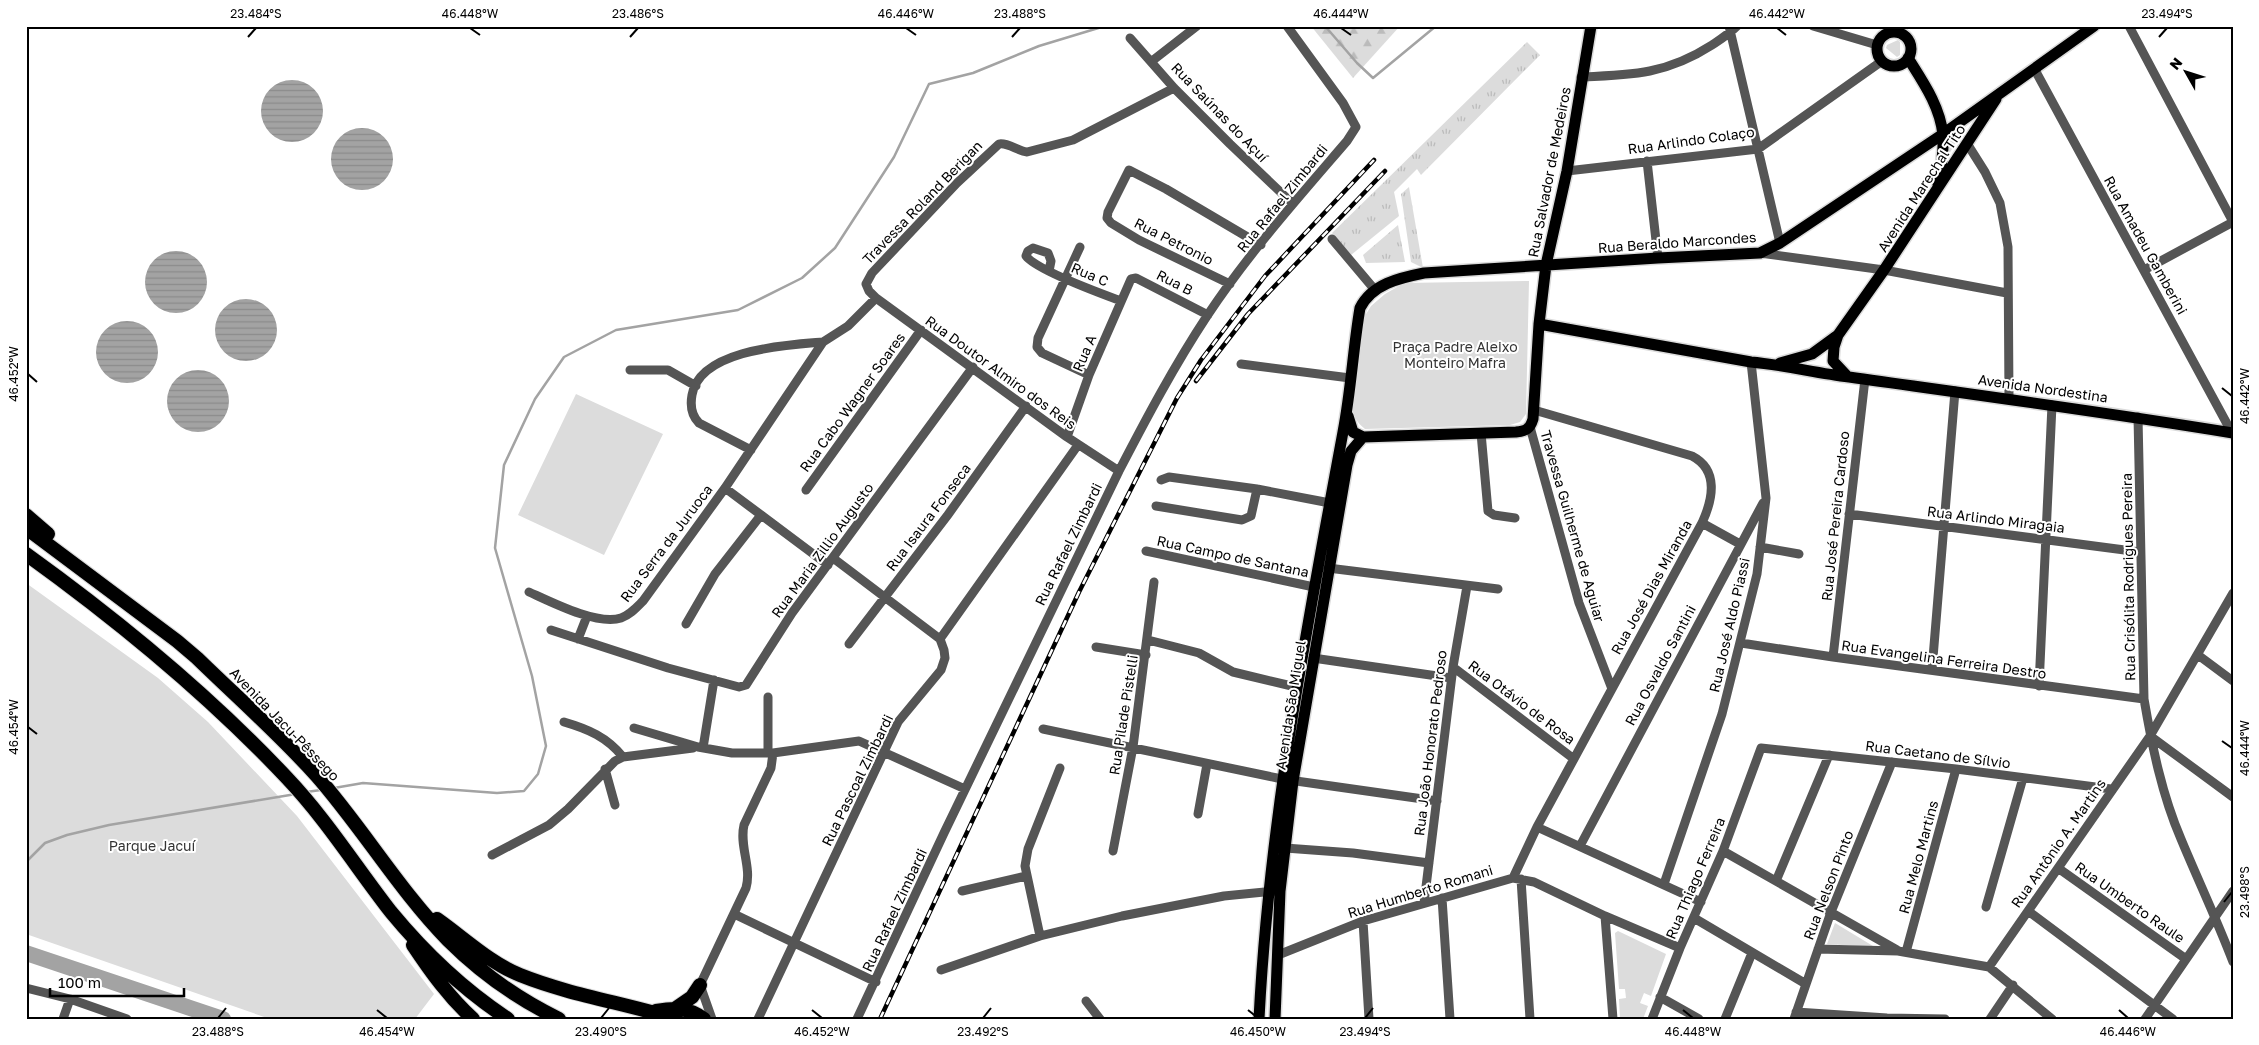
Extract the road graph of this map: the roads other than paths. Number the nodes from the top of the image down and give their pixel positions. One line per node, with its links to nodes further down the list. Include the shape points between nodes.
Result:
1 (1197, 26): 12 (street)
2 (1287, 26): 24 (street, Rua Rafael Zimbardi, via 1316,64 1356,127)
3 (1591, 26): 15 (main road, Rua Salvador de Medeiros)
4 (1813, 26): 10 (street)
5 (2094, 26): 14 (main road, Avenida Marechal Tito)
6 (2129, 26): 25 (street)
7 (1732, 28): 15 (street, via 1676,65 1627,75); 20 (street)
8 (1904, 30): 10 (main road, via 1887,33); 11 (main road, via 1911,44)
9 (1130, 38): 12 (street, Rua Saúnas do Açuí)
10 (1877, 45): 13 (main road)
11 (1908, 58): 13 (main road, via 1896,65); 18 (main road, via 1935,103)
12 (1152, 61): 16 (street, Rua Saúnas do Açuí)
13 (1882, 61): 20 (street, Rua Arlindo Colaço)
14 (2035, 70): 17 (main road, Avenida Marechal Tito); 34 (street, Rua Amadeu Gamberini)
15 (1581, 77): 22 (main road, Rua Salvador de Medeiros)
16 (1174, 88): 24 (street, Rua Saúnas do Açuí); 41 (street, Travessa Roland Berigan, via 1073,140 1027,152 999,144 957,183 872,273 866,284)
17 (1999, 95): 18 (main road, Rua Beraldo Marcondes); 19 (main road, Avenida Marechal Tito)
18 (1943, 134): 23 (main road); 27 (main road, Rua Beraldo Marcondes)
19 (1968, 145): 23 (main road, Avenida Marechal Tito); 40 (street, via 2000,203 2008,247)
20 (1758, 149): 21 (street, Rua Arlindo Colaço); 27 (street)
21 (1648, 161): 22 (street, Rua Arlindo Colaço); 31 (street)
22 (1567, 171): 32 (main road, Rua Salvador de Medeiros)
23 (1938, 187): 33 (main road, Avenida Marechal Tito)
24 (1293, 204): 28 (street, Rua Rafael Zimbardi)
25 (2233, 222): 34 (street)
26 (1332, 239): 39 (street)
27 (1780, 243): 30 (main road, Rua Beraldo Marcondes)
28 (1261, 245): 38 (street, Rua Rafael Zimbardi); 38 (street, Rua Petronio, via 1129,170 1108,212 1111,223)
29 (1080, 247): 36 (street)
30 (1760, 253): 31 (main road, Rua Beraldo Marcondes); 33 (street)
31 (1658, 258): 32 (main road, Rua Beraldo Marcondes)
32 (1546, 266): 39 (main road, Rua Beraldo Marcondes, via 1424,274 1399,278); 44 (main road, Rua Salvador de Medeiros)
33 (1884, 270): 40 (street); 46 (main road, Avenida Marechal Tito)
34 (2144, 270): 67 (street, Rua Amadeu Gamberini)
35 (1050, 271): 36 (street, Rua C)
36 (1066, 279): 42 (street, Rua C); 53 (street, via 1038,338 1038,346 1042,353)
37 (1130, 280): 42 (street, Rua A); 43 (street, Rua B, via 1136,278)
38 (1230, 284): 43 (street, Rua Rafael Zimbardi)
39 (1375, 290): 55 (main road, Avenida São Miguel, via 1360,308)
40 (2007, 293): 59 (street)
41 (873, 295): 45 (street, Rua Doutor Almiro dos Reis); 47 (street, via 859,316)
42 (1121, 302): 53 (street, Rua A)
43 (1208, 315): 72 (street, Rua Rafael Zimbardi)
44 (1539, 324): 48 (main road, Avenida Marechal Tito); 63 (main road)
45 (921, 330): 51 (street, Rua Doutor Almiro dos Reis); 76 (street, Rua Cabo Wagner Soares)
46 (1838, 335): 50 (main road, Avenida Marechal Tito, via 1812,354); 54 (main road, via 1832,362)
47 (823, 342): 57 (street, via 770,346 732,357 709,370); 71 (street, Rua Serra da Juruoca)
48 (1751, 362): 50 (main road, Avenida Marechal Tito); 77 (street, Rua José Aldo Piassi)
49 (1241, 364): 55 (street)
50 (1776, 364): 54 (main road, Avenida Marechal Tito)
51 (972, 367): 61 (street, Rua Doutor Almiro dos Reis); 95 (street, Rua Maria Zillio Augusto)
52 (630, 370): 57 (street, via 668,370)
53 (1089, 375): 68 (street, Rua A)
54 (1849, 377): 56 (main road, Avenida Nordestina)
55 (1350, 378): 62 (main road, Avenida São Miguel)
56 (1865, 379): 58 (main road, Avenida Nordestina); 81 (street, Rua José Pereira Cardoso)
57 (696, 386): 71 (street, via 691,403 693,417)
58 (1955, 390): 59 (main road, Avenida Nordestina); 85 (street)
59 (2009, 399): 60 (main road, Avenida Nordestina)
60 (2052, 405): 64 (main road, Avenida Nordestina); 87 (street)
61 (1026, 406): 68 (street, Rua Doutor Almiro dos Reis); 105 (street, Rua Isaura Fonseca)
62 (1347, 409): 69 (main road, Avenida São Miguel, via 1350,427); 78 (main road, Avenida São Miguel)
63 (1534, 410): 65 (main road); 84 (street, Rua José Dias Miranda, via 1700,461 1710,473 1712,484)
64 (2138, 417): 67 (main road, Avenida Nordestina); 92 (street, Rua Crisólita Rodrigues Pereira)
65 (1530, 427): 66 (main road, via 1525,431); 126 (street, Travessa Guilherme de Aguiar, via 1579,603)
66 (1481, 433): 69 (main road); 83 (street, via 1488,510 1494,515)
67 (2232, 433)
68 (1067, 437): 70 (street, Rua Doutor Almiro dos Reis)
69 (1363, 437): 98 (main road, Avenida São Miguel, via 1349,457)
70 (1078, 444): 72 (street, Rua Doutor Almiro dos Reis); 110 (street)
71 (751, 450): 74 (street, Rua Serra da Juruoca)
72 (1119, 472): 148 (street, Rua Rafael Zimbardi)
73 (1161, 480): 75 (street, via 1169,477)
74 (725, 488): 82 (street); 106 (street, Rua Serra da Juruoca, via 643,601 629,614 610,620)
75 (1257, 489): 78 (street); 79 (street, via 1251,516 1242,520)
76 (806, 490)
77 (1766, 498): 88 (street, Rua Osvaldo Santini); 89 (street, Rua José Aldo Piassi)
78 (1330, 503): 101 (main road, Avenida São Miguel)
79 (1156, 506)
80 (26, 514): 90 (highway, via 48,534)
81 (1849, 514): 85 (street, Rua Arlindo Miragaia); 117 (street, Rua José Pereira Cardoso)
82 (761, 515): 95 (street); 107 (street, via 715,574)
83 (1515, 518)
84 (1702, 523): 88 (street); 126 (street, Rua José Dias Miranda)
85 (1945, 527): 87 (street, Rua Arlindo Miragaia); 120 (street)
86 (26, 528): 90 (highway)
87 (2047, 540): 92 (street, Rua Arlindo Miragaia); 124 (street)
88 (1740, 544): 155 (street, Rua Osvaldo Santini)
89 (1760, 547): 94 (street); 112 (street, Rua José Aldo Piassi)
90 (58, 550): 173 (highway, Avenida Jacu-Pêssego, via 177,641 315,774)
91 (1146, 552): 101 (street, Rua Campo de Santana)
92 (2140, 552): 128 (street, Rua Crisólita Rodrigues Pereira)
93 (26, 554): 97 (highway)
94 (1798, 554)
95 (831, 562): 105 (street); 122 (street, Rua Maria Zillio Augusto, via 792,613 746,685)
96 (26, 564): 97 (highway)
97 (46, 568): 177 (highway, via 222,712 316,811)
98 (1328, 568): 100 (street); 118 (main road, Avenida São Miguel)
99 (1154, 582): 111 (street, Rua Pilade Pistelli)
100 (1467, 586): 102 (street); 119 (street, Rua João Honorato Pedroso)
101 (1314, 587): 125 (main road, Avenida São Miguel)
102 (1498, 589)
103 (529, 592): 106 (street, Rua Serra da Juruoca)
104 (2232, 595): 116 (street, Rua Antônio A. Martins)
105 (885, 596): 110 (street); 113 (street, Rua Isaura Fonseca)
106 (587, 616): 109 (street)
107 (686, 624)
108 (551, 630): 109 (street, Rua Maria Zillio Augusto)
109 (578, 639): 122 (street, Rua Maria Zillio Augusto)
110 (940, 639): 136 (street, Rua Pascoal Zimbardi, via 945,658 941,670 898,722)
111 (1148, 640): 115 (street, Rua Pilade Pistelli); 125 (street, via 1199,653 1233,672)
112 (1741, 643): 117 (street, Rua Evangelina Ferreira Destro); 165 (street, Rua José Aldo Piassi, via 1722,714)
113 (849, 644)
114 (1096, 647): 115 (street)
115 (1146, 654): 133 (street, Rua Pilade Pistelli)
116 (2198, 655): 123 (street); 132 (street, Rua Antônio A. Martins)
117 (1833, 657): 120 (street, Rua Evangelina Ferreira Destro)
118 (1313, 658): 121 (street); 147 (main road, Avenida São Miguel)
119 (1453, 666): 121 (street, Rua João Honorato Pedroso); 140 (street, Rua Otávio de Rosa)
120 (1932, 670): 124 (street, Rua Evangelina Ferreira Destro)
121 (1451, 678): 151 (street, Rua João Honorato Pedroso)
122 (714, 680): 134 (street)
123 (2233, 681)
124 (2039, 686): 128 (street, Rua Evangelina Ferreira Destro)
125 (1296, 687): 147 (main road, Avenida São Miguel)
126 (1612, 689): 140 (street, Rua José Dias Miranda)
127 (768, 697): 137 (street)
128 (2144, 699): 132 (street, Rua Crisólita Rodrigues Pereira)
129 (564, 722): 139 (street, via 599,735)
130 (634, 728): 134 (street)
131 (1042, 729): 133 (street)
132 (2150, 736): 149 (street, Rua Antônio A. Martins); 150 (street); 180 (street, Rua Crisólita Rodrigues Pereira, via 2180,838)
133 (1133, 747): 142 (street); 157 (street, Rua Pilade Pistelli)
134 (700, 748): 137 (street, via 732,753); 139 (street)
135 (1761, 748): 138 (street, Rua Caetano de Sílvio); 158 (street, Rua Thiago Ferreira)
136 (884, 752): 137 (street, via 853,741); 148 (street); 184 (street, Rua Pascoal Zimbardi)
137 (770, 753): 178 (street, via 771,768 742,833 748,881)
138 (1829, 755): 141 (street, Rua Caetano de Sílvio); 164 (street)
139 (623, 757): 144 (street)
140 (1574, 759): 154 (street, Rua José Dias Miranda)
141 (1892, 762): 145 (street, Rua Caetano de Sílvio); 176 (street, Rua Nelson Pinto)
142 (1207, 764): 147 (street); 153 (street)
143 (1060, 768): 162 (street, via 1028,850)
144 (605, 769): 152 (street); 159 (street, via 549,825)
145 (1956, 769): 146 (street, Rua Caetano de Sílvio); 187 (street, Rua Melo Martins)
146 (2023, 778): 149 (street, Rua Caetano de Sílvio); 174 (street)
147 (1288, 780): 151 (street); 156 (main road, Avenida São Miguel); 166 (main road, Avenida São Miguel)
148 (965, 789): 194 (street, Rua Rafael Zimbardi)
149 (2112, 789): 161 (street, Rua Antônio A. Martins)
150 (2233, 796)
151 (1437, 801): 160 (street, Rua João Honorato Pedroso)
152 (615, 805)
153 (1198, 814)
154 (1537, 827): 155 (street); 163 (street, Rua José Dias Miranda)
155 (1580, 846): 165 (street)
156 (1285, 848): 160 (street); 168 (main road, Avenida São Miguel)
157 (1113, 851)
158 (1723, 852): 164 (street); 171 (street, Rua Thiago Ferreira)
159 (492, 855)
160 (1429, 863): 172 (street, Rua João Honorato Pedroso)
161 (2058, 868): 175 (street, Rua Antônio A. Martins); 190 (street, Rua Umberto Raule)
162 (1026, 876): 167 (street); 183 (street)
163 (1517, 879): 170 (street, Rua Humberto Romani); 179 (street, via 1534,882); 219 (street)
164 (1776, 882): 176 (street)
165 (1664, 884): 171 (street)
166 (1268, 890): 168 (street); 183 (street, via 1173,905); 215 (main road, Avenida São Miguel)
167 (962, 891)
168 (1280, 891): 189 (main road, Avenida São Miguel)
169 (2233, 891): 180 (street)
170 (1442, 898): 172 (street, Rua Humberto Romani); 218 (street)
171 (1701, 902): 181 (street, Rua Thiago Ferreira)
172 (1424, 903): 182 (street, Rua Humberto Romani)
173 (418, 904): 203 (highway, via 495,961 520,975 653,1012); 205 (highway, Avenida Jacu-Pêssego, via 470,960 515,994)
174 (1986, 907)
175 (2028, 911): 192 (street, Rua Antônio A. Martins); 202 (street)
176 (1831, 912): 186 (street, Rua Nelson Pinto); 187 (street)
177 (393, 913): 209 (highway, via 436,979); 210 (highway, via 453,976)
178 (734, 914): 184 (street); 196 (street)
179 (1605, 916): 185 (street); 220 (street)
180 (2216, 916): 190 (street); 191 (street, Rua Crisólita Rodrigues Pereira)
181 (1694, 918): 185 (street, Rua Thiago Ferreira); 188 (street)
182 (1362, 921): 189 (street, Rua Humberto Romani); 217 (street)
183 (1040, 936): 193 (street)
184 (795, 944): 194 (street); 213 (street, Rua Pascoal Zimbardi)
185 (1680, 948): 199 (street, Rua Thiago Ferreira)
186 (1818, 949): 187 (street); 195 (street, Rua Nelson Pinto)
187 (1902, 952): 192 (street)
188 (1752, 953): 195 (street); 223 (street)
189 (1278, 955): 216 (main road, Avenida São Miguel)
190 (2186, 959): 202 (street)
191 (2233, 962)
192 (1989, 967): 197 (street)
193 (941, 970)
194 (876, 982): 214 (street, Rua Rafael Zimbardi)
195 (1806, 984): 204 (street, Rua Nelson Pinto)
196 (700, 985): 203 (highway); 212 (street)
197 (2013, 985): 226 (street); 227 (street)
198 (26, 988): 200 (street)
199 (1660, 998): 221 (street, Rua Thiago Ferreira); 222 (street)
200 (70, 999): 207 (street); 208 (street)
201 (1086, 1001): 206 (street)
202 (2154, 1005): 228 (street); 229 (street)
203 (676, 1013): 211 (highway, via 690,1011)
204 (1795, 1015): 224 (street)
205 (555, 1017)
206 (1095, 1017)
207 (64, 1019)
208 (127, 1019)
209 (473, 1019)
210 (508, 1019)
211 (704, 1019)
212 (712, 1019)
213 (758, 1019)
214 (857, 1019)
215 (1259, 1019)
216 (1275, 1019)
217 (1369, 1019)
218 (1450, 1019)
219 (1530, 1019)
220 (1612, 1019)
221 (1652, 1019)
222 (1699, 1019)
223 (1725, 1019)
224 (1887, 1019): 225 (street)
225 (1945, 1019)
226 (1990, 1019)
227 (2052, 1019)
228 (2145, 1019)
229 (2174, 1019)

